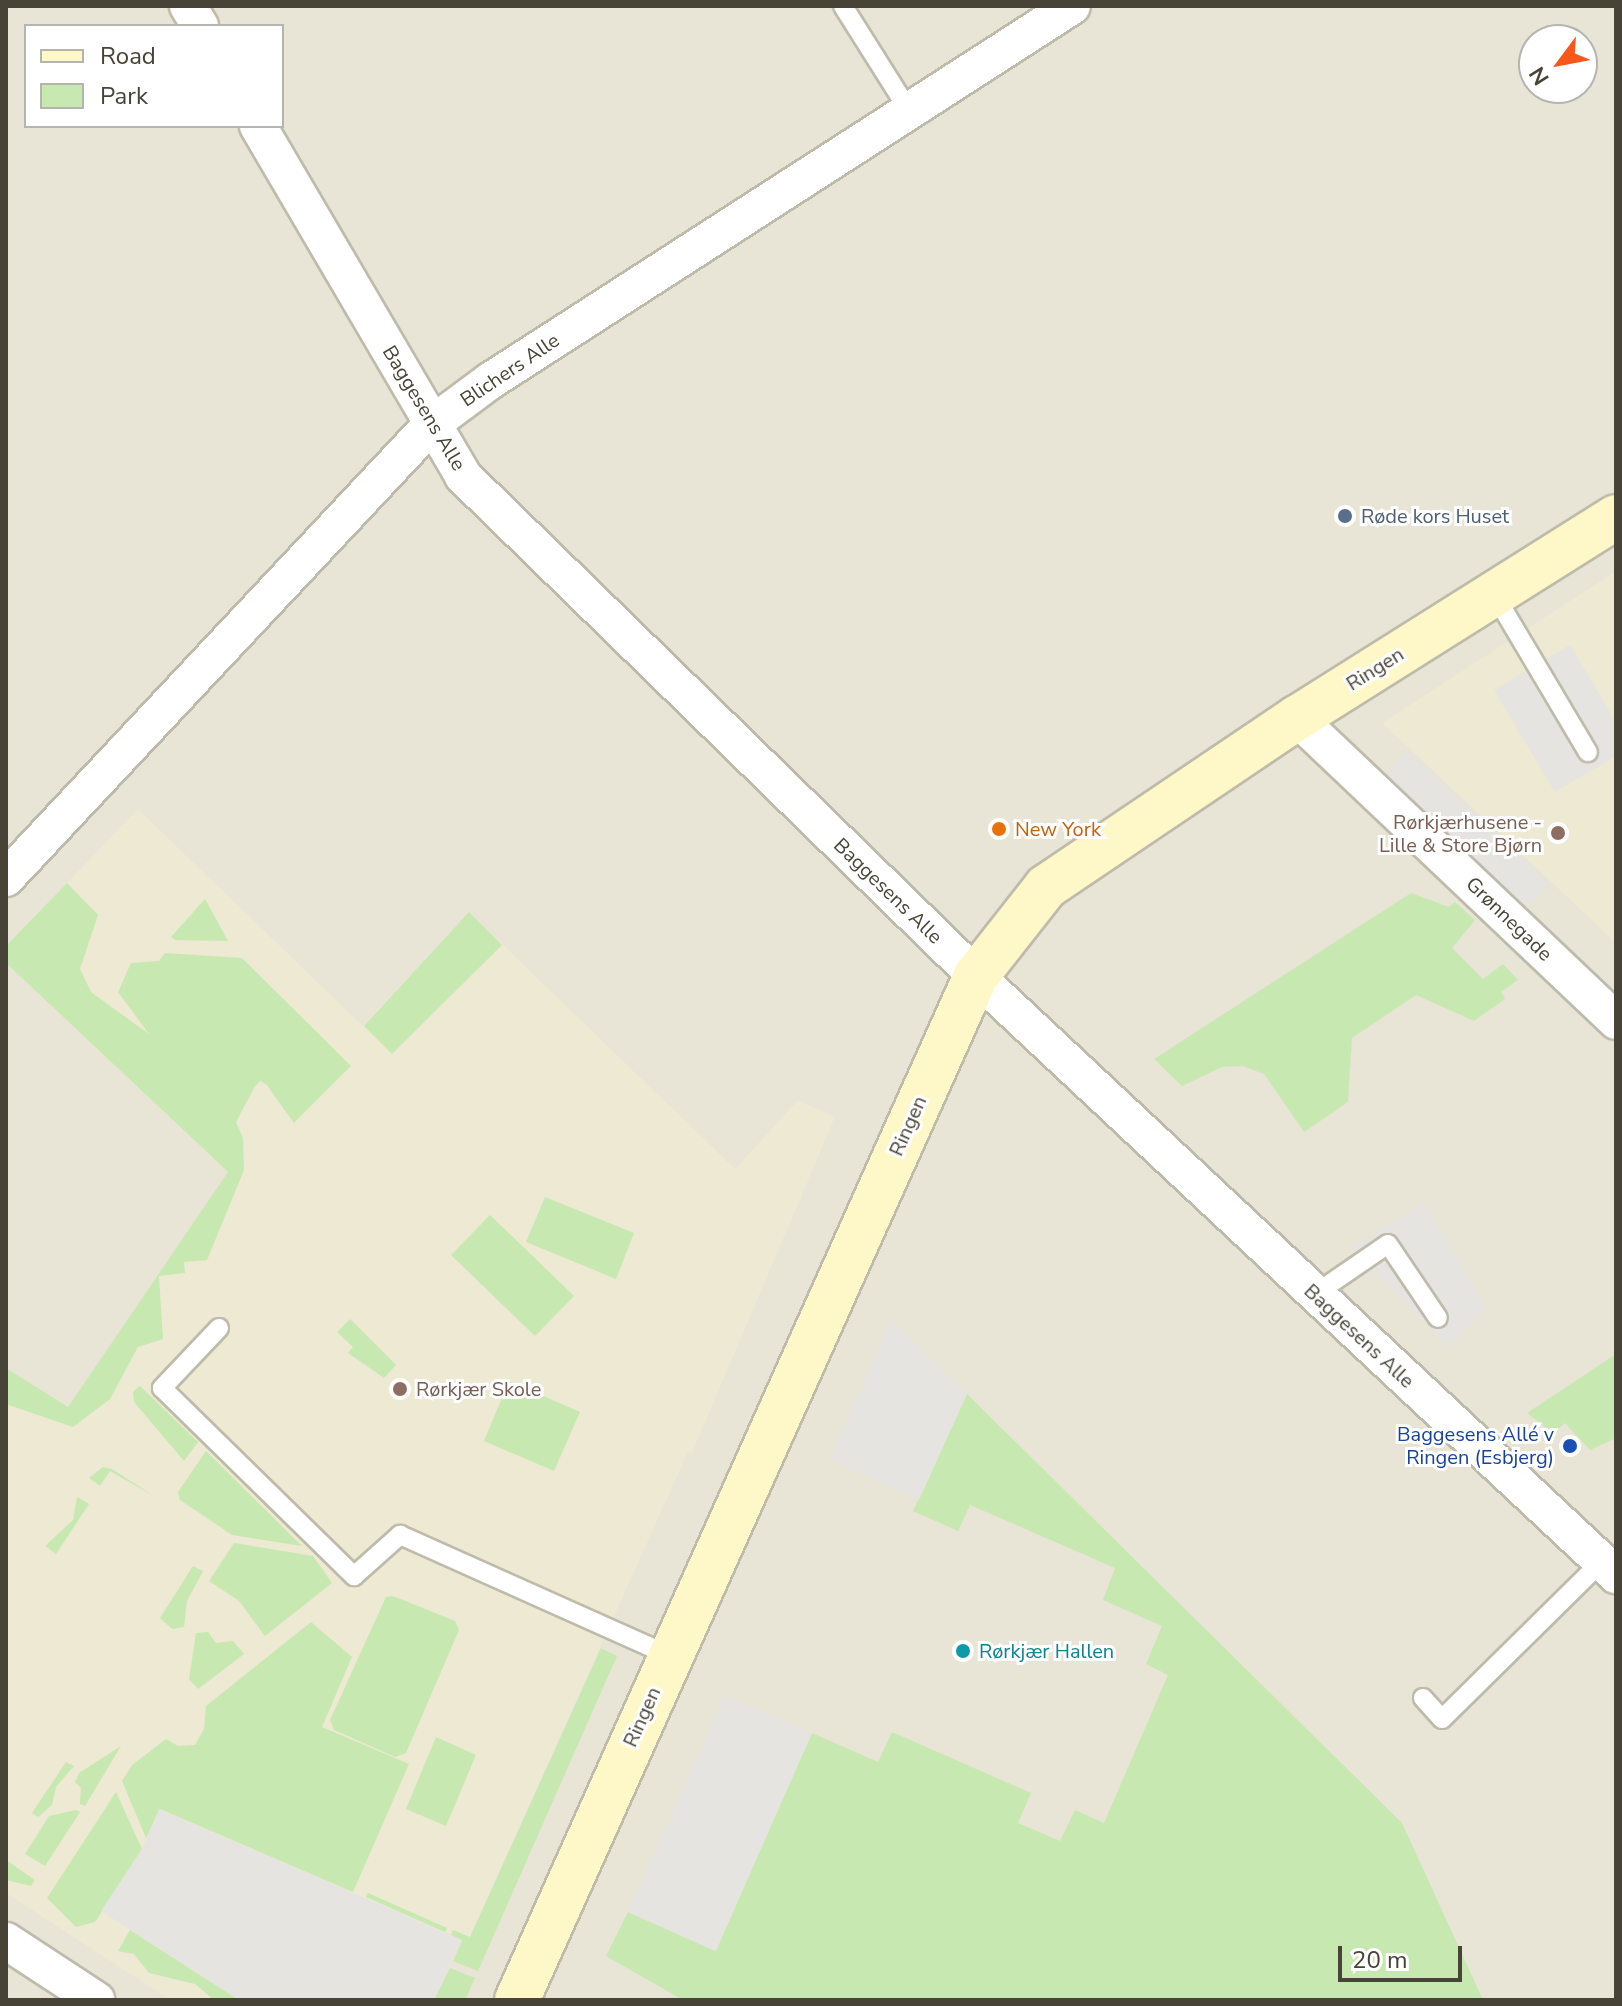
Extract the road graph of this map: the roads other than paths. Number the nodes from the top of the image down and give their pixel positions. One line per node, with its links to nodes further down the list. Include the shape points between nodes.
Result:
1 (188, 6): 4 (street)
2 (843, 6): 5 (lane)
3 (1072, 6): 5 (street, Blichers Alle)
4 (199, 24)
5 (909, 111): 7 (street, Blichers Alle, via 490,381)
6 (259, 128): 7 (street, Baggesens Alle)
7 (432, 424): 12 (street, Blichers Alle); 13 (street, Baggesens Alle, via 463,476)
8 (1616, 517): 9 (street, Ringen)
9 (1494, 594): 10 (street, Ringen); 11 (lane)
10 (1297, 718): 13 (street, Ringen, via 1046,887); 14 (street, Grønnegade)
11 (1588, 752)
12 (6, 878)
13 (976, 976): 15 (street, Baggesens Alle); 19 (street, Ringen)
14 (1616, 1021)
15 (1315, 1294): 16 (lane, via 1388,1244); 18 (street, Baggesens Alle)
16 (1438, 1318)
17 (219, 1328): 19 (lane, via 162,1388 354,1576 400,1535)
18 (1609, 1568): 20 (lane, via 1442,1719)
19 (670, 1656): 23 (street, Ringen)
20 (1423, 1698)
21 (6, 1941): 22 (street)
22 (96, 2000)
23 (517, 2000)

